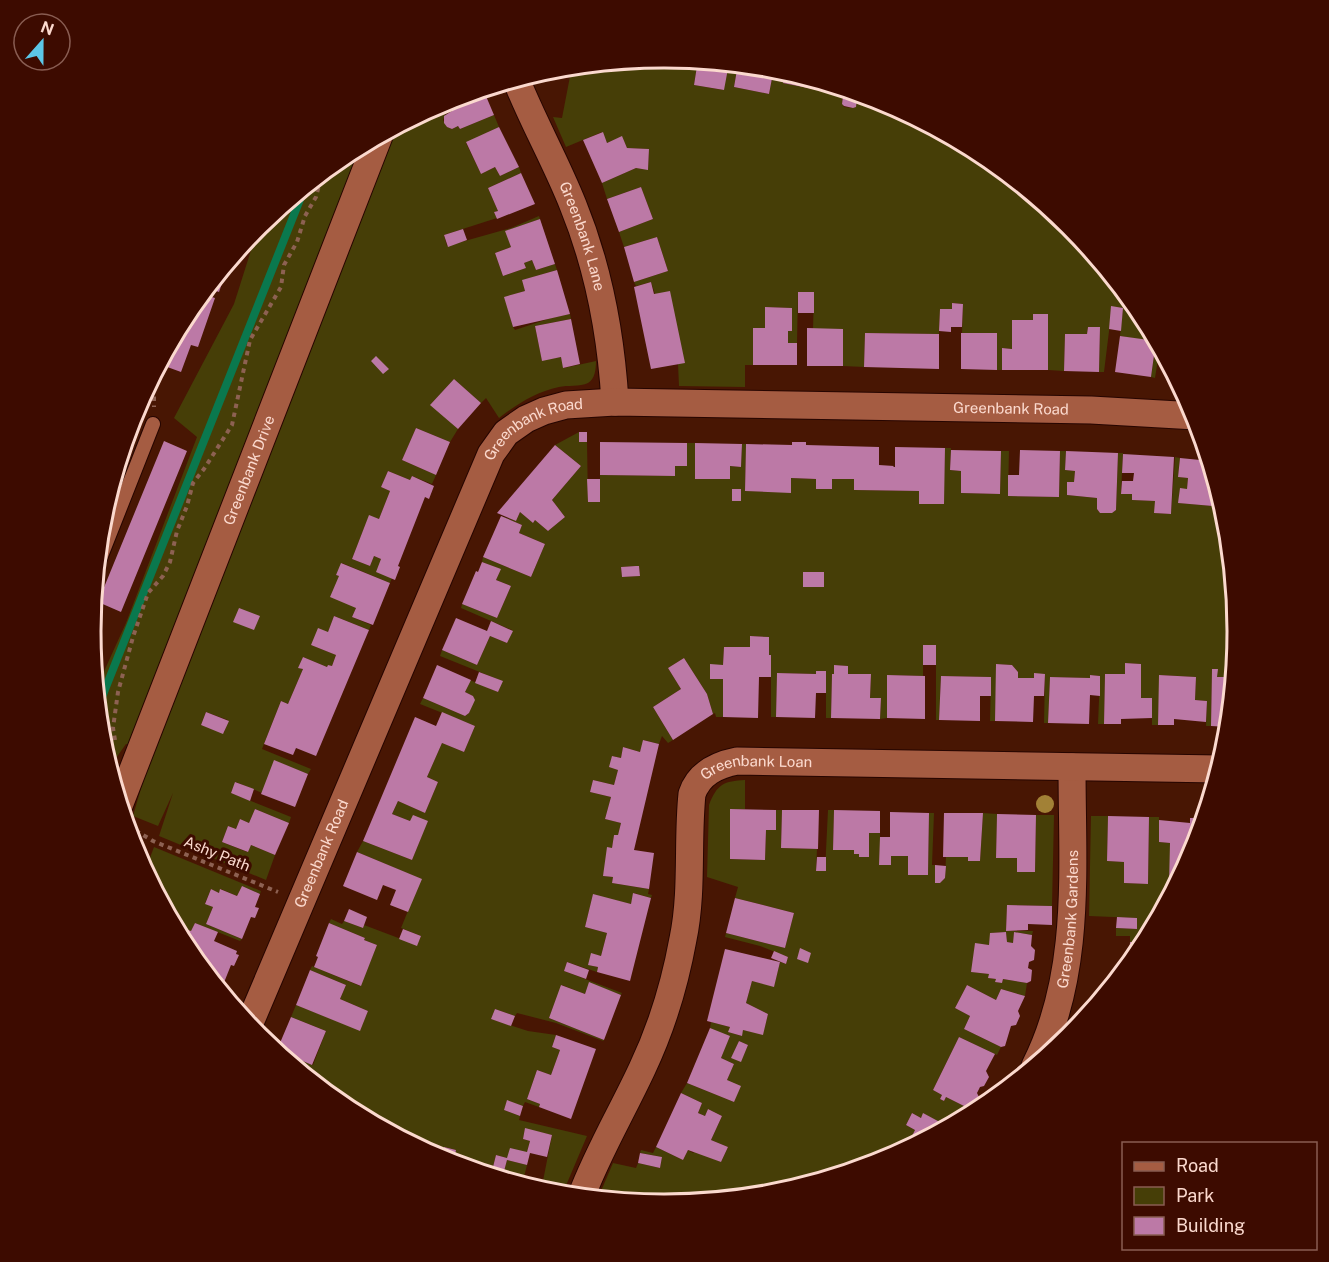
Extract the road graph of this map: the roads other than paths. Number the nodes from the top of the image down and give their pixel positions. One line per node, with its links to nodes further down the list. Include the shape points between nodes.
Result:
1 (520, 87): 3 (street, Greenbank Lane, via 587,244 607,322)
2 (374, 148): 9 (street, Greenbank Drive)
3 (615, 402): 4 (street, Greenbank Road, via 1091,410); 10 (street, Greenbank Road, via 566,405 544,411 506,433 491,454)
4 (1185, 415)
5 (153, 424): 6 (lane)
6 (110, 533)
7 (1072, 767): 8 (street, Greenbank Loan); 11 (street, Greenbank Gardens, via 1071,939 1056,1013); 12 (street, Greenbank Loan, via 737,761 721,764 699,779 692,794 687,916 675,977 643,1069)
8 (1211, 769)
9 (125, 792)
10 (253, 1015)
11 (1041, 1050)
12 (584, 1189)

